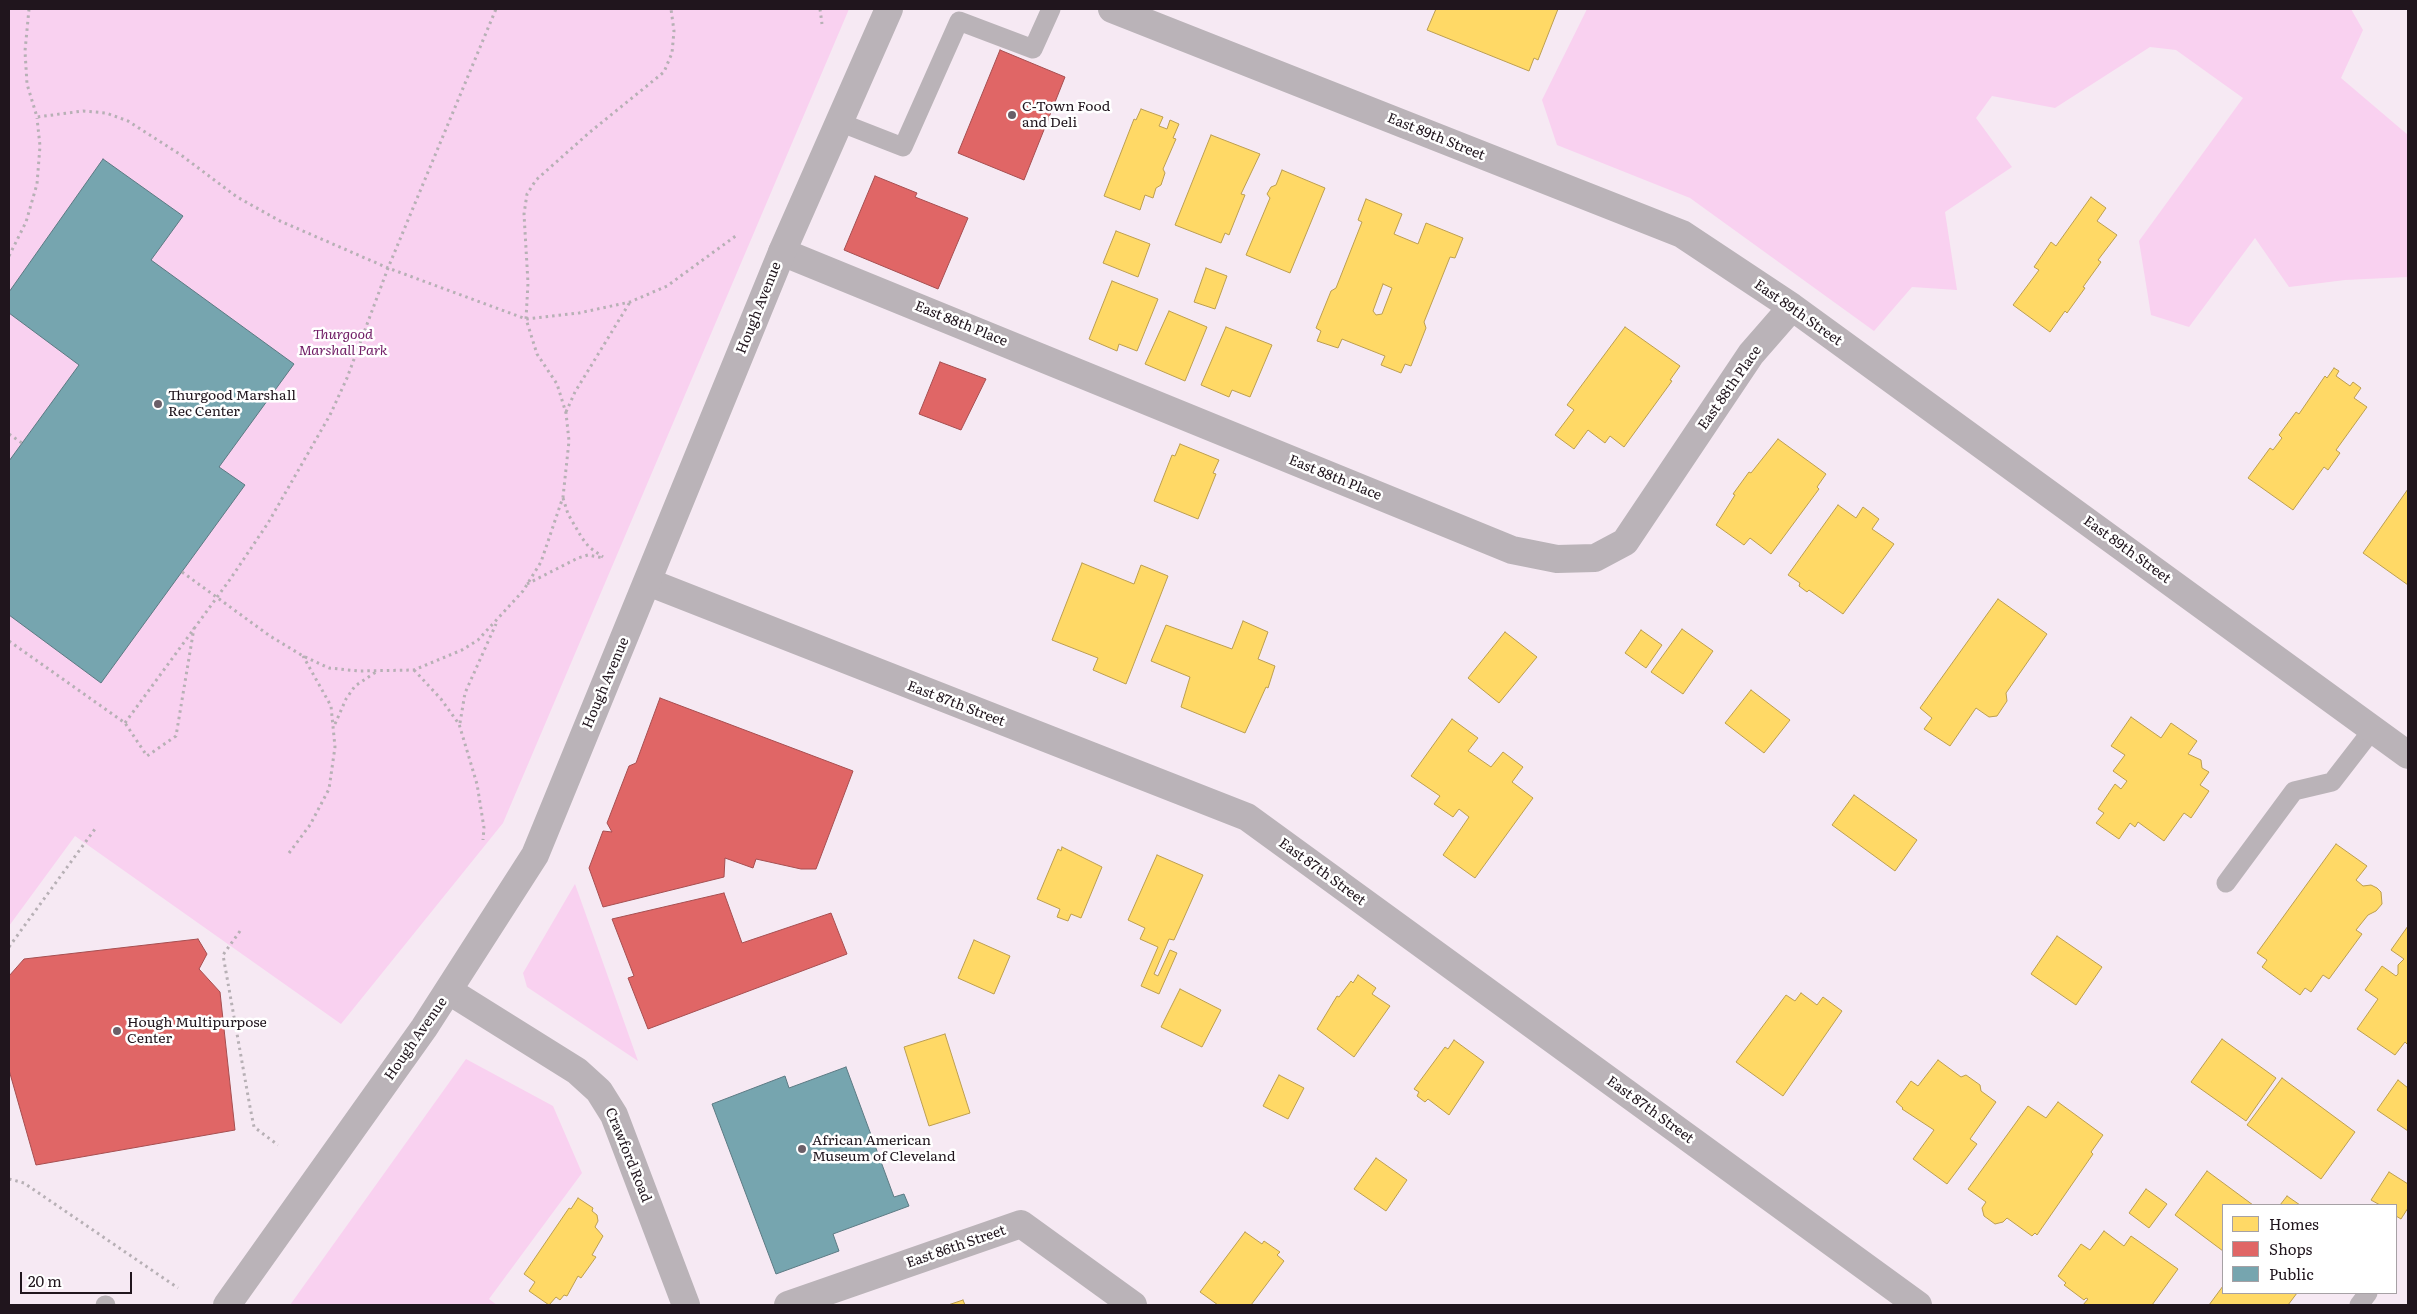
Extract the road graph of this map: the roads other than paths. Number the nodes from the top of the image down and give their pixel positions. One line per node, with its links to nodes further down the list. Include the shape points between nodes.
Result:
1 (888, 9): 4 (street, Hough Avenue)
2 (1051, 9): 4 (lane, via 1033,49 958,21 903,148)
3 (1112, 9): 6 (street, East 89th Street, via 1682,234)
4 (839, 122): 5 (street, Hough Avenue)
5 (782, 252): 6 (street, East 88th Place, via 1512,550 1556,559 1595,558 1625,542 1751,354); 7 (street, Hough Avenue)
6 (1792, 307): 8 (street, East 89th Street)
7 (648, 582): 11 (street, Hough Avenue, via 535,855); 17 (street, East 87th Street, via 1246,818)
8 (2373, 729): 9 (street, East 89th Street); 10 (lane, via 2332,782 2294,791)
9 (2408, 755)
10 (2226, 883)
11 (449, 991): 13 (street, Hough Avenue); 14 (street, Crawford Road, via 577,1071 599,1091 614,1115)
12 (2367, 1294): 18 (lane)
13 (227, 1305)
14 (686, 1305)
15 (788, 1305): 16 (street, East 86th Street, via 1021,1224)
16 (1134, 1305)
17 (1918, 1305)
18 (2359, 1305)

